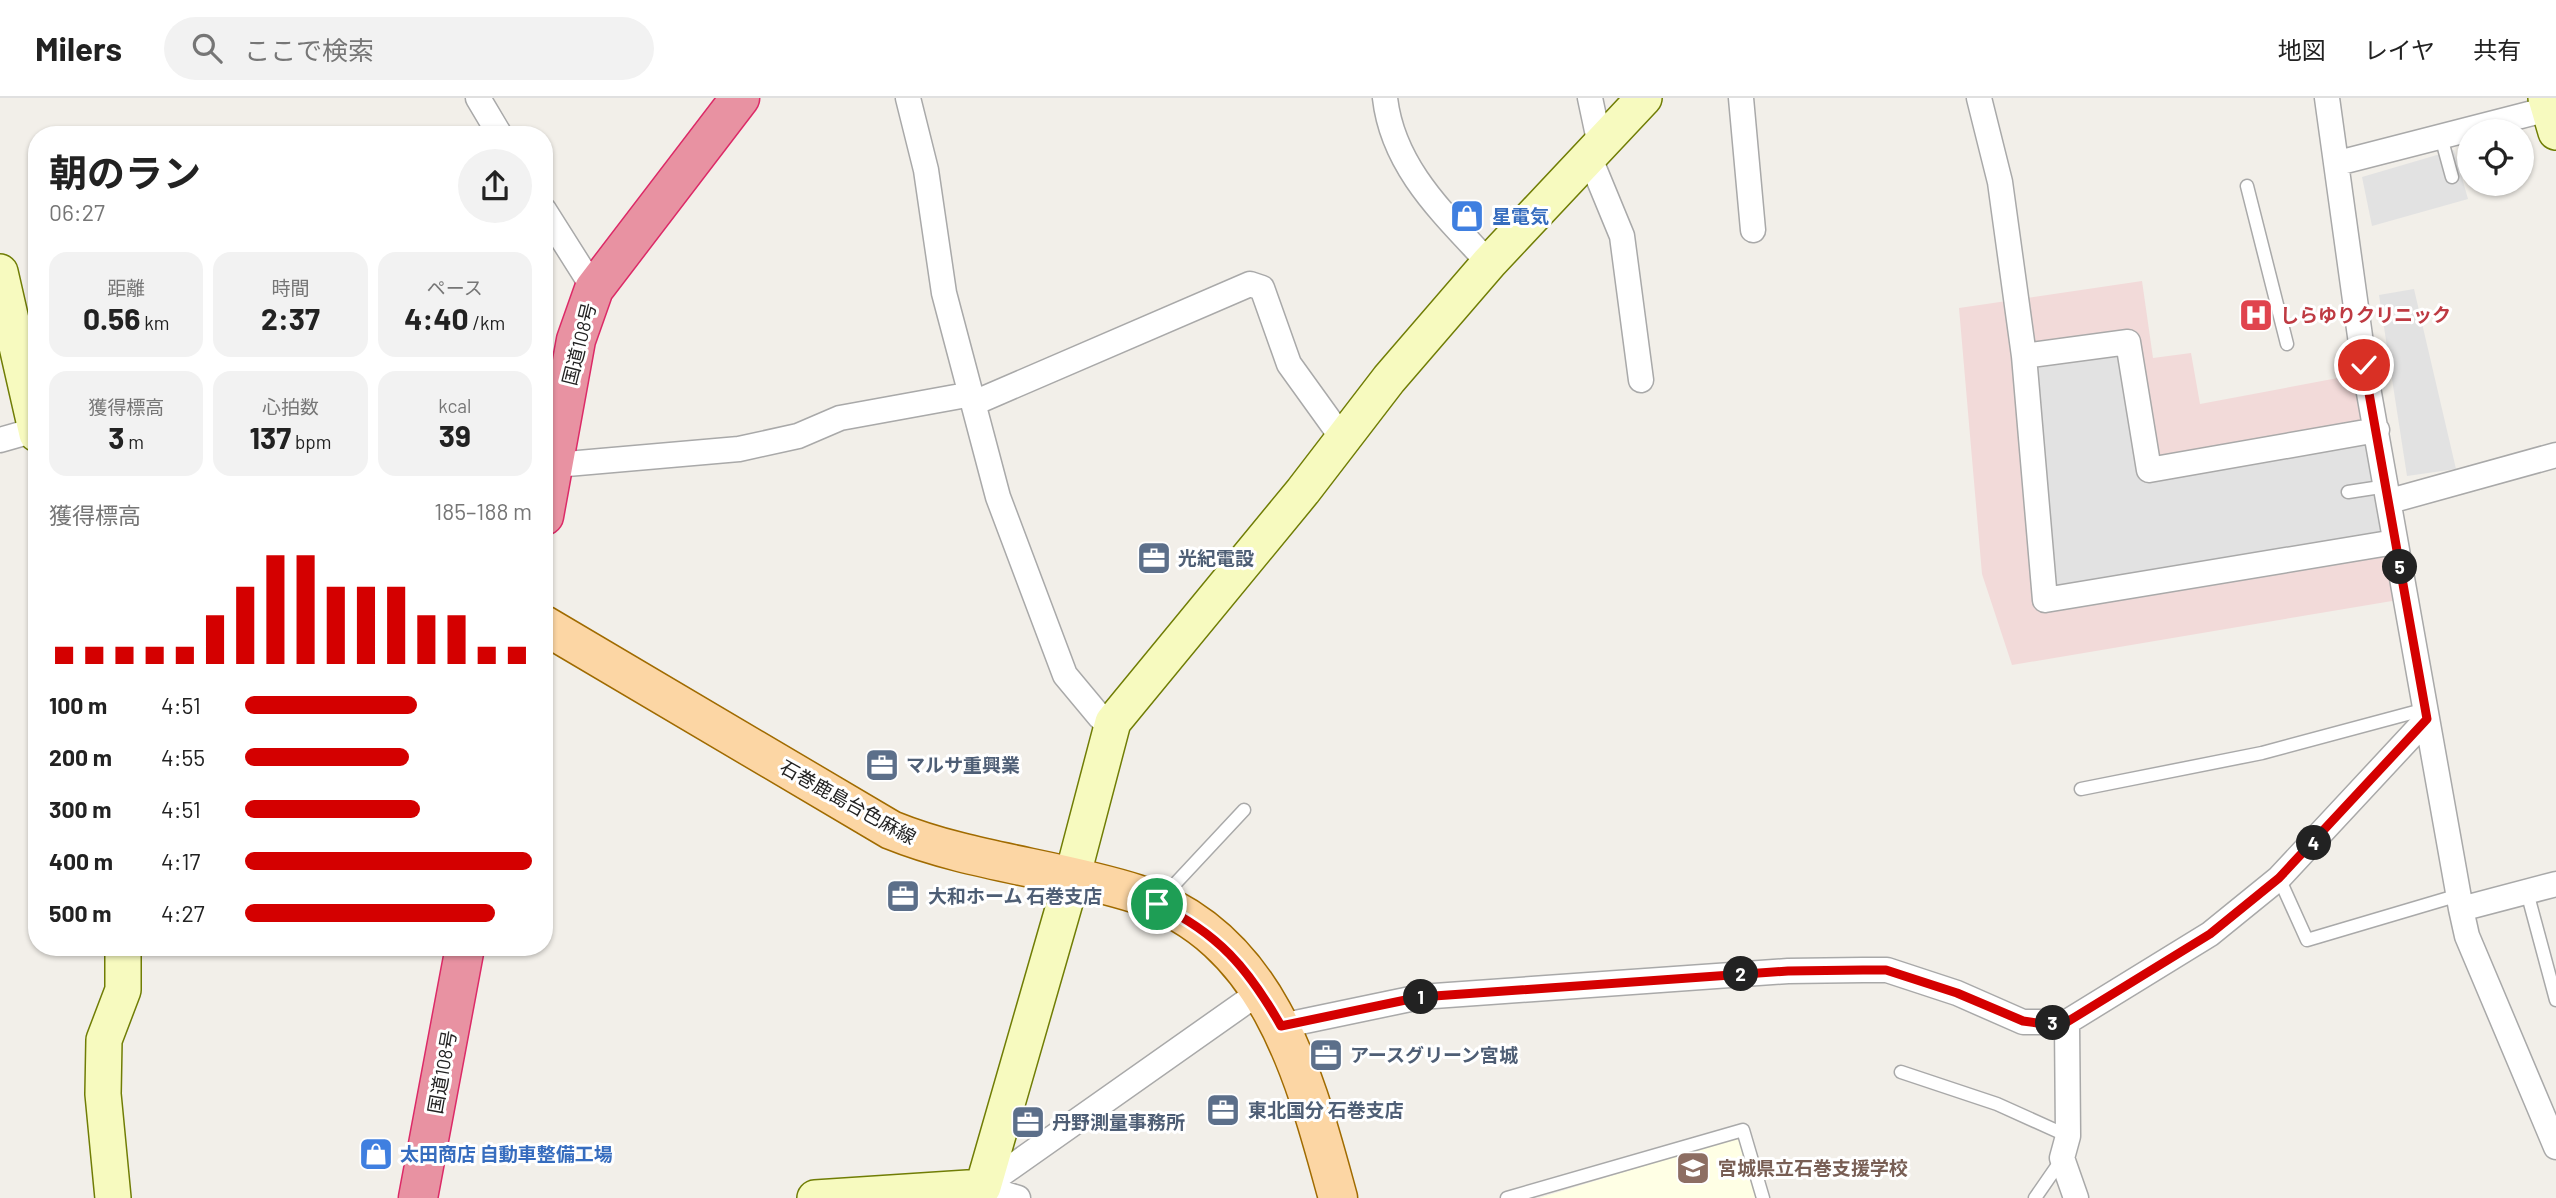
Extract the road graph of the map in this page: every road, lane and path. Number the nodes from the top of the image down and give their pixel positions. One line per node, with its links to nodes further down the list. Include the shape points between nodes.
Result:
1 (478, 98): 11 (street)
2 (908, 98): 26 (street, via 926,170 944,293)
3 (1385, 98): 19 (street, via 1407,166 1425,194)
4 (1590, 98): 13 (street)
5 (1644, 98): 13 (street)
6 (1741, 98): 18 (street)
7 (1979, 98): 23 (street, via 2000,181)
8 (2328, 98): 14 (street)
9 (731, 108): 21 (highway, 国道108号)
10 (2552, 112): 12 (street)
11 (495, 126)
12 (2441, 137): 14 (street); 15 (lane)
13 (1594, 151): 19 (street); 24 (street, via 1622,236)
14 (2337, 163): 27 (street)
15 (2452, 177)
16 (2248, 186): 22 (lane)
17 (553, 224): 21 (street)
18 (1753, 230)
19 (1489, 263): 29 (street)
20 (0, 272): 25 (street)
21 (594, 289): 31 (highway, 国道108号, via 576,340)
22 (2287, 344)
23 (2024, 356): 27 (street, via 2128,342 2149,470); 36 (street, via 2045,600)
24 (1641, 380)
25 (28, 391)
26 (973, 399): 29 (street, via 1250,284 1262,288 1289,364); 33 (street, via 840,418 798,436 739,449); 39 (street, via 998,497 1065,675 1100,717)
27 (2377, 430): 35 (street)
28 (28, 434): 30 (street)
29 (1343, 439): 39 (street)
30 (0, 440)
31 (553, 446)
32 (2556, 455): 35 (street)
33 (553, 465)
34 (2348, 492): 35 (lane)
35 (2388, 494): 36 (street)
36 (2395, 542): 38 (street)
37 (553, 630): 42 (main road, 石巻鹿島台色麻線, via 891,830 923,844)
38 (2426, 714): 40 (lane); 43 (street); 46 (street)
39 (1113, 722): 42 (street)
40 (2081, 789)
41 (1244, 810): 47 (lane)
42 (1072, 878): 47 (main road, 石巻鹿島台色麻線); 57 (street)
43 (2279, 878): 46 (lane, via 2307,940); 52 (street, via 2210,934)
44 (2556, 884): 45 (street)
45 (2527, 892): 46 (street); 51 (lane)
46 (2460, 902): 56 (street, via 2467,936)
47 (1157, 904): 50 (main road, 石巻鹿島台色麻線, via 1184,917 1226,948)
48 (123, 956): 58 (street, via 123,990 104,1040 103,1094)
49 (463, 956): 59 (highway, 国道108号)
50 (1261, 990): 53 (main road, 石巻鹿島台色麻線); 57 (street)
51 (2556, 1000)
52 (2067, 1022): 53 (street, via 2023,1021 1886,970 1863,970 1788,971 1420,997); 55 (street)
53 (1281, 1026): 62 (main road, 石巻鹿島台色麻線, via 1304,1084)
54 (1901, 1072): 55 (lane, via 1997,1104)
55 (2065, 1147): 65 (lane); 66 (street)
56 (2556, 1147)
57 (983, 1187): 60 (street); 61 (street)
58 (113, 1198)
59 (418, 1198)
60 (815, 1198)
61 (1018, 1198)
62 (1338, 1198)
63 (1507, 1198): 64 (lane, via 1743,1129)
64 (1763, 1198)
65 (2035, 1198)
66 (2076, 1198)

